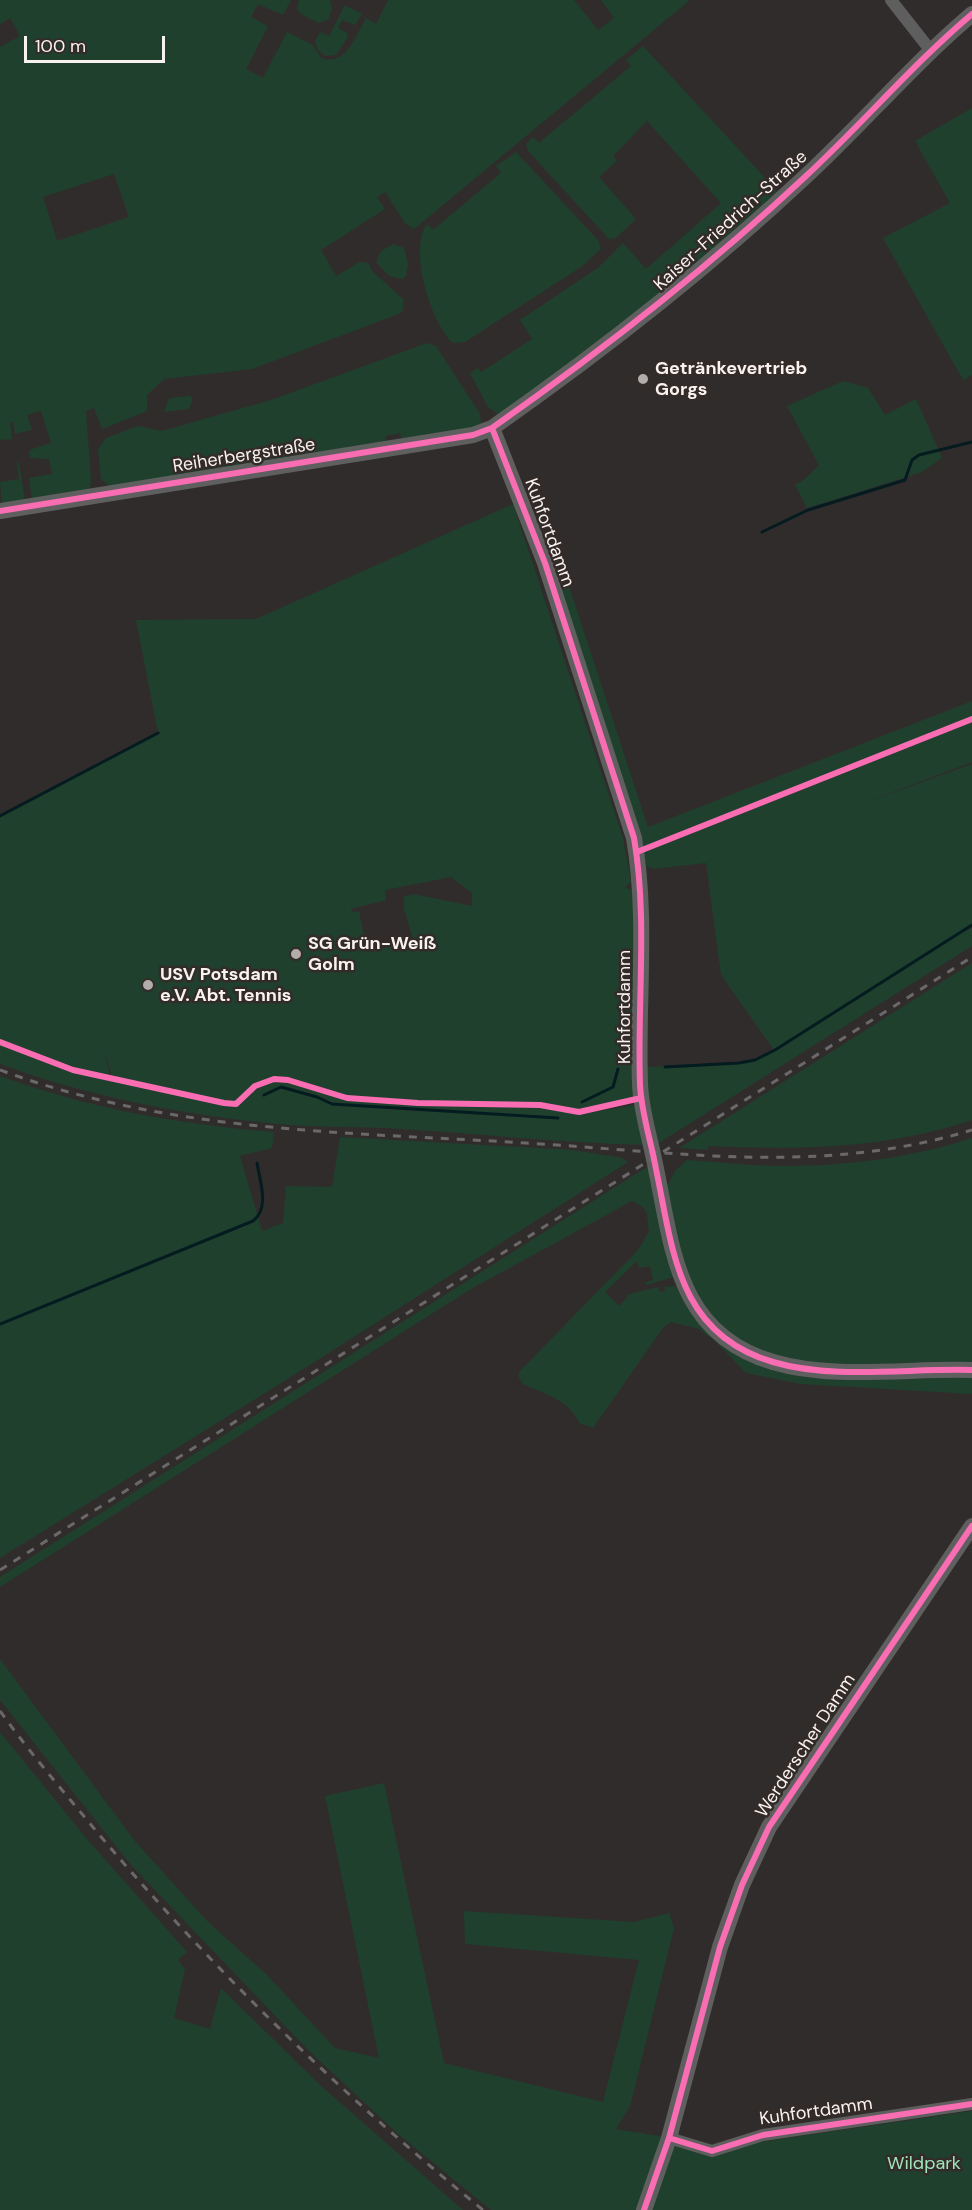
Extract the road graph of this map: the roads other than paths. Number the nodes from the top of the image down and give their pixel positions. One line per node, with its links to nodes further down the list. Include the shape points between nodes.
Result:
1 (891, 0): 3 (street)
2 (972, 14): 3 (street, Kaiser-Friedrich-Straße)
3 (931, 51): 4 (street, Kaiser-Friedrich-Straße, via 724,251 635,324)
4 (492, 428): 5 (street, Reiherbergstraße, via 473,435); 6 (street, Kuhfortdamm, via 545,563 634,838 639,875 640,1091 681,1283 707,1321 722,1335 770,1362 831,1371)
5 (0, 511)
6 (972, 1370)
7 (972, 1526): 9 (street, Werderscher Damm, via 769,1827 742,1885 720,1947)
8 (972, 2104): 9 (street, Kuhfortdamm, via 763,2135 712,2151)
9 (669, 2138): 10 (street, Werderscher Damm)
10 (644, 2210)

